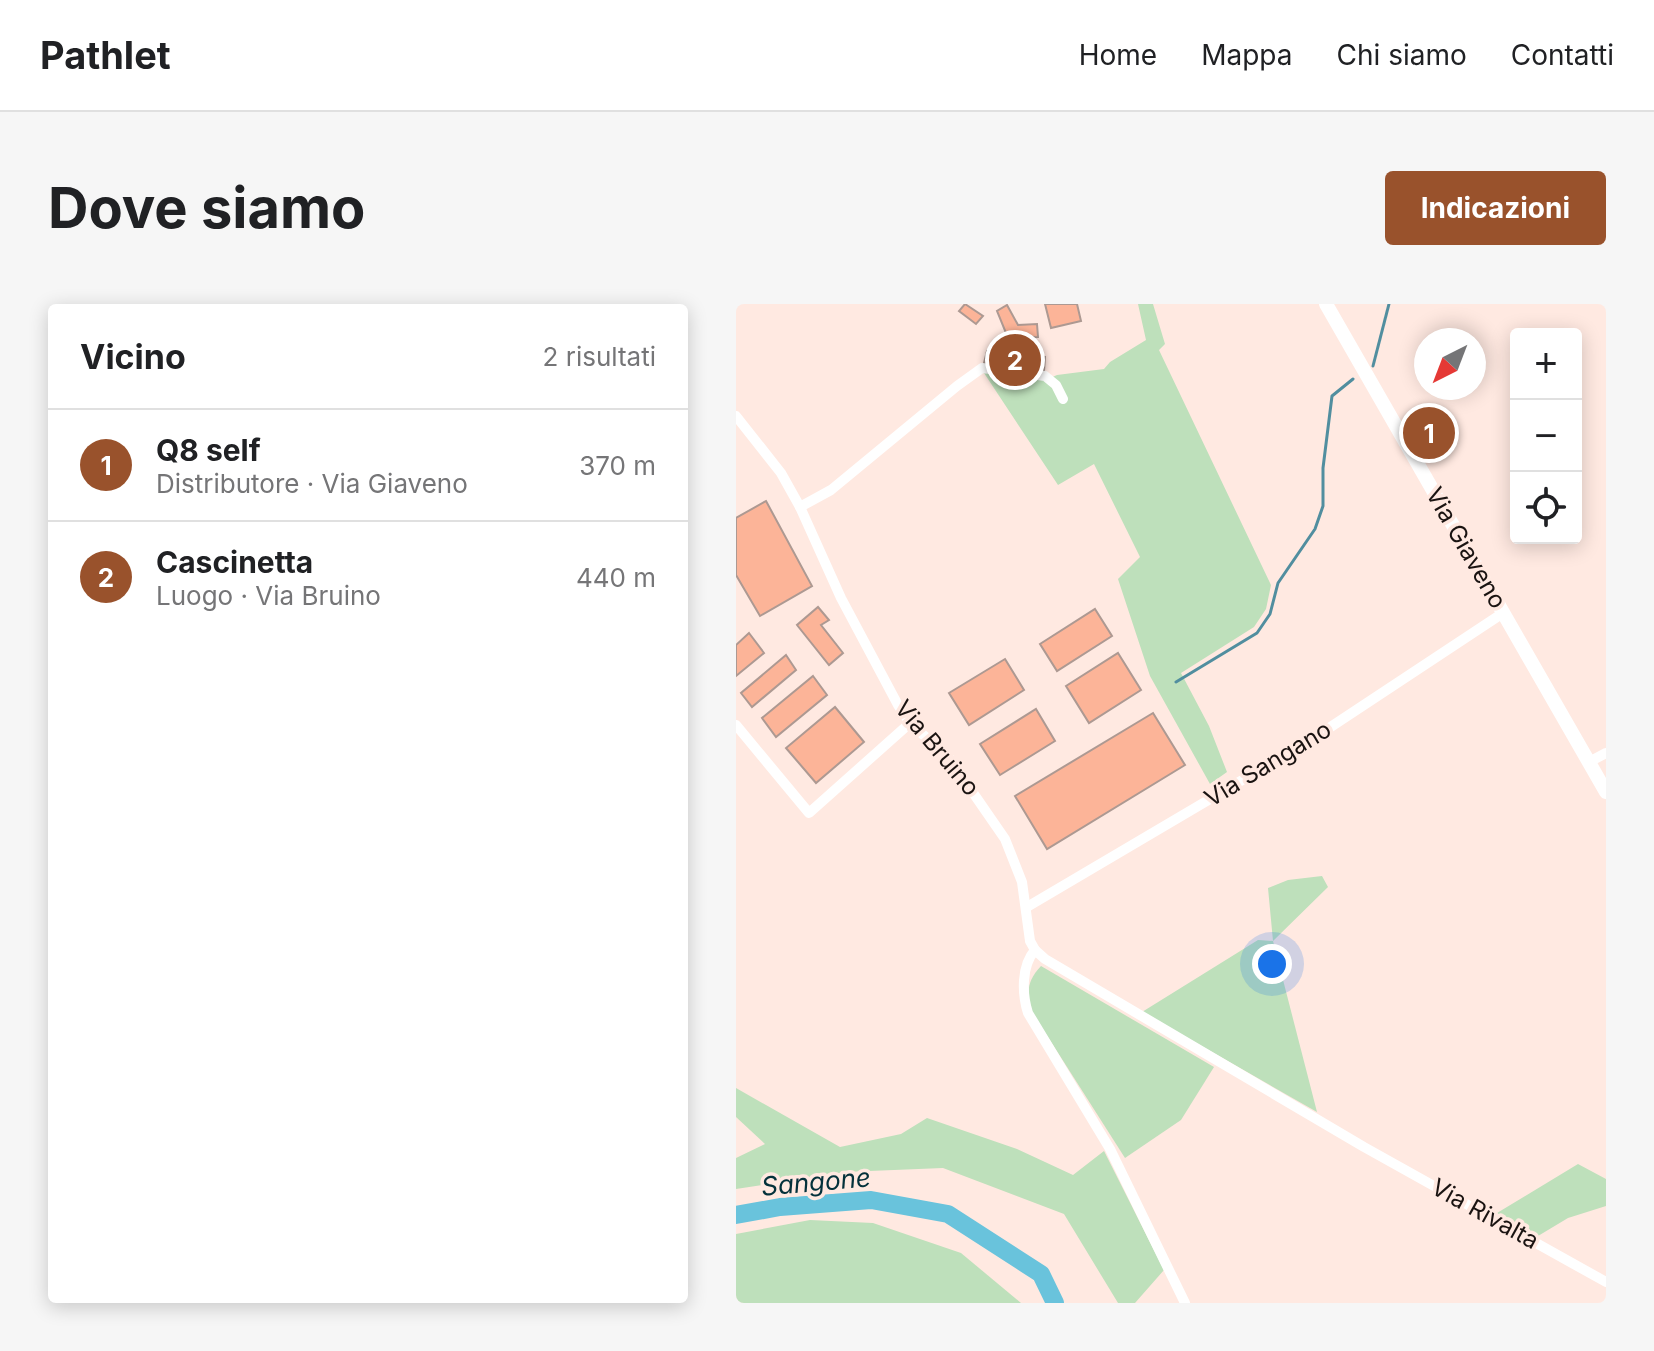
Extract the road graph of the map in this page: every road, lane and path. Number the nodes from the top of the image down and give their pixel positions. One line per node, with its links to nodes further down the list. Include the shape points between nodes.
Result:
1 (1326, 304): 5 (main road, Via Giaveno)
2 (1063, 399): 4 (street, via 1045,376 982,368 831,490)
3 (736, 416): 4 (street, Via Bruino, via 781,473)
4 (800, 507): 6 (street, Via Bruino, via 841,598)
5 (1503, 613): 9 (main road, Via Giaveno); 11 (street, Via Sangano, via 1317,736)
6 (910, 723): 7 (street, via 809,813); 11 (street, Via Bruino, via 949,758 1005,839)
7 (736, 725)
8 (1606, 753): 9 (street)
9 (1589, 762): 10 (main road, Via Giaveno)
10 (1606, 792)
11 (1027, 907): 12 (street, Via Bruino)
12 (1035, 950): 13 (street, Via Rivalta, via 1364,1147); 14 (street, Via Bruino, via 1025,979 1028,1013 1110,1149)
13 (1606, 1282)
14 (1185, 1303)

